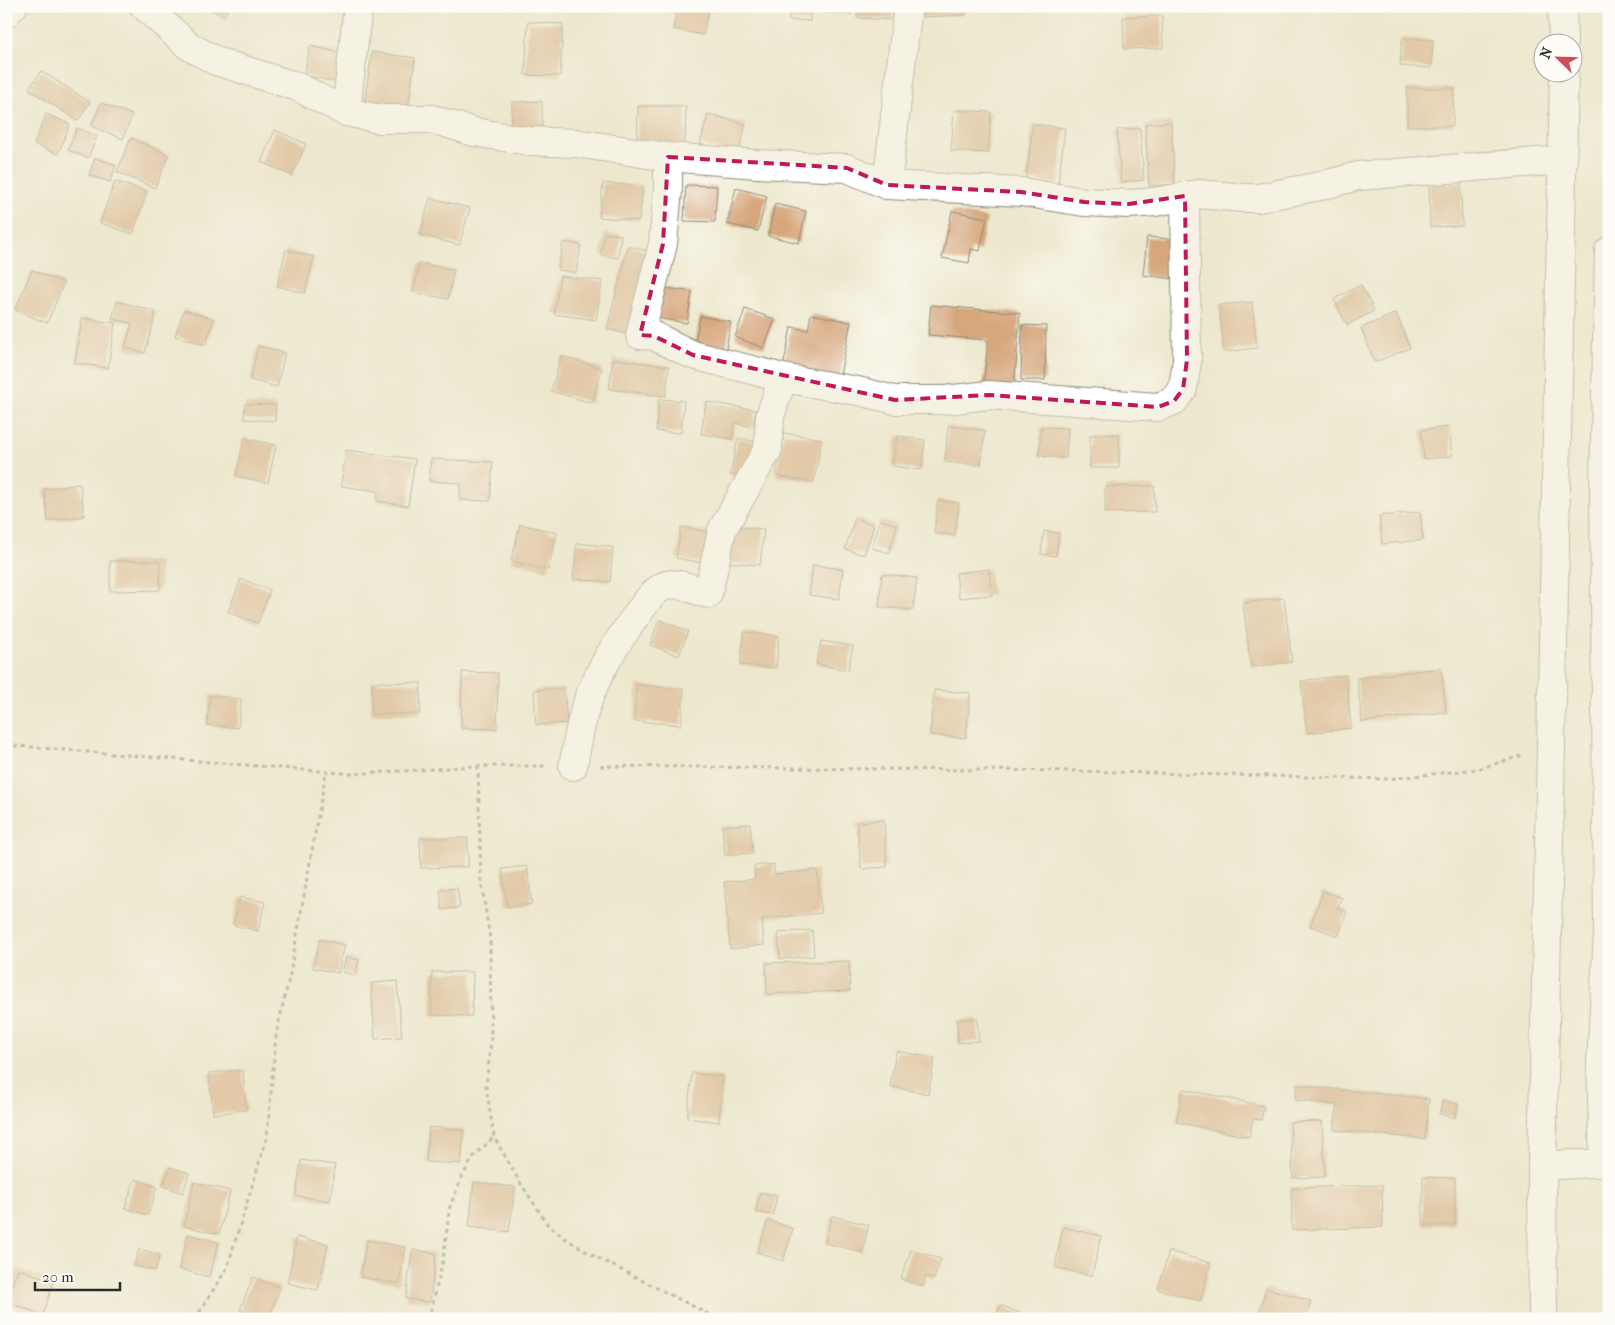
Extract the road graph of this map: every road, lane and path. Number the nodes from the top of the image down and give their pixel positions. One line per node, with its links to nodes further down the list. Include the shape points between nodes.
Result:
1 (13, 6): 6 (street)
2 (144, 6): 9 (street, via 189,46 216,61 298,87)
3 (358, 6): 9 (street)
4 (908, 6): 12 (street)
5 (1562, 6): 7 (street)
6 (6, 13)
7 (1563, 32)
8 (1564, 82): 11 (street)
9 (346, 112): 10 (street, via 380,119 432,119 474,132 528,141 576,143)
10 (668, 157): 12 (street, via 847,168); 16 (street, via 663,244 640,335 654,336 693,355)
11 (1563, 160): 13 (street, via 1358,176 1258,198); 18 (street)
12 (888, 185): 13 (street, via 1021,192 1084,202 1129,204)
13 (1185, 196): 16 (street, via 1187,360 1183,389 1174,401 1158,408 989,395 945,400 895,400)
14 (1609, 252): 15 (street)
15 (1608, 304): 23 (street, via 1604,485 1608,931 1601,1063)
16 (783, 378): 20 (street, via 770,416 768,449 722,530 708,594 680,585 665,585 653,594 630,624 592,689)
17 (6, 745): 21 (path)
18 (1552, 746): 20 (path, via 1478,769 1387,779 1074,770); 24 (street)
19 (478, 766): 20 (path); 21 (path, via 353,774); 22 (path, via 481,880 490,939 491,1042 486,1086)
20 (574, 766)
21 (326, 772): 25 (path, via 276,1035 267,1137 227,1268)
22 (494, 1137): 26 (path, via 474,1156 450,1206 443,1260); 27 (path, via 548,1225 596,1257)
23 (1606, 1163): 24 (street)
24 (1542, 1166): 28 (street)
25 (195, 1319)
26 (429, 1319)
27 (718, 1319)
28 (1543, 1319)

